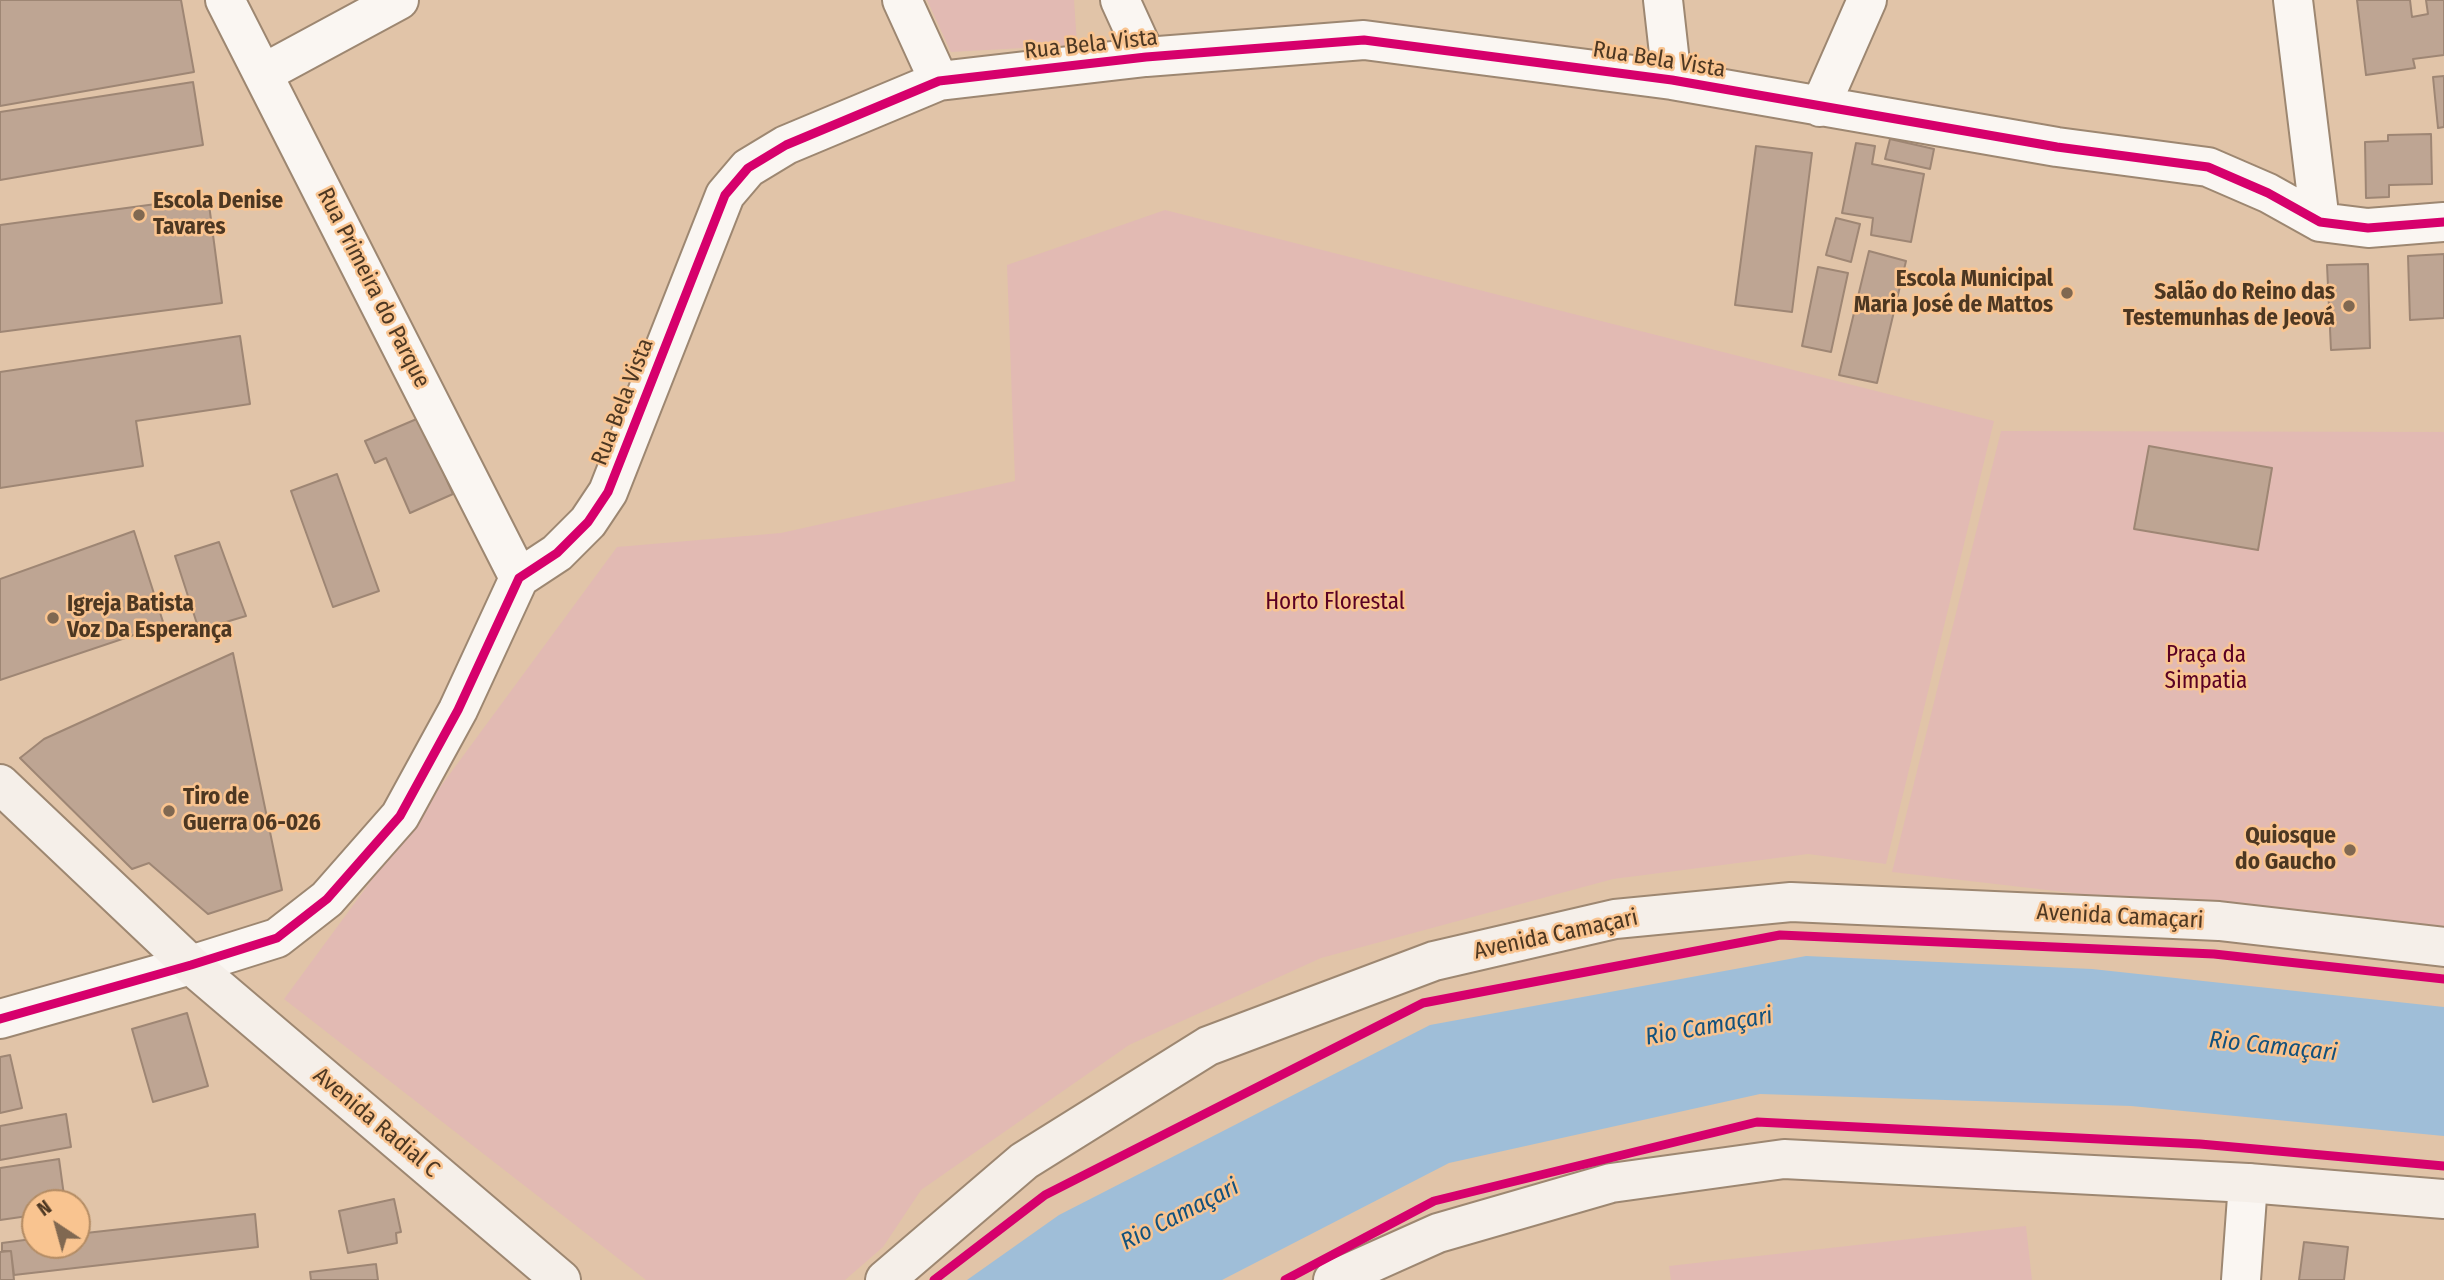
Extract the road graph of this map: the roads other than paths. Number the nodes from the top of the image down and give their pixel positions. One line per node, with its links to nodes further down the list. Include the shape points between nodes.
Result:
1 (225, 0): 9 (street, Rua Primeira do Parque)
2 (399, 0): 9 (street)
3 (902, 0): 11 (street)
4 (1120, 0): 8 (street)
5 (1664, 0): 10 (street)
6 (1867, 0): 12 (street)
7 (2293, 0): 13 (street)
8 (1146, 57): 10 (street, Rua Bela Vista, via 1364,40); 11 (street, Rua Bela Vista)
9 (264, 73): 15 (street, Rua Primeira do Parque)
10 (1672, 80): 12 (street, Rua Bela Vista)
11 (939, 81): 15 (street, Rua Bela Vista, via 786,145 748,168 725,195 608,492 588,522 557,553)
12 (1820, 107): 13 (street, Rua Bela Vista, via 2208,167)
13 (2320, 222): 14 (street, Rua Bela Vista, via 2368,228)
14 (2444, 222)
15 (519, 578): 18 (street, via 458,710 400,816 327,899 277,938)
16 (0, 784): 18 (street, Avenida Radial C)
17 (2444, 947): 23 (street, Avenida Camaçari, via 2219,921 1791,902 1615,919 1434,961 1208,1046 1024,1161)
18 (191, 965): 19 (street); 22 (street, Avenida Radial C)
19 (0, 1019)
20 (2248, 1183): 21 (street); 24 (street, via 1784,1159 1611,1184 1438,1233); 25 (street)
21 (2444, 1199)
22 (561, 1280)
23 (886, 1280)
24 (1333, 1280)
25 (2241, 1280)

